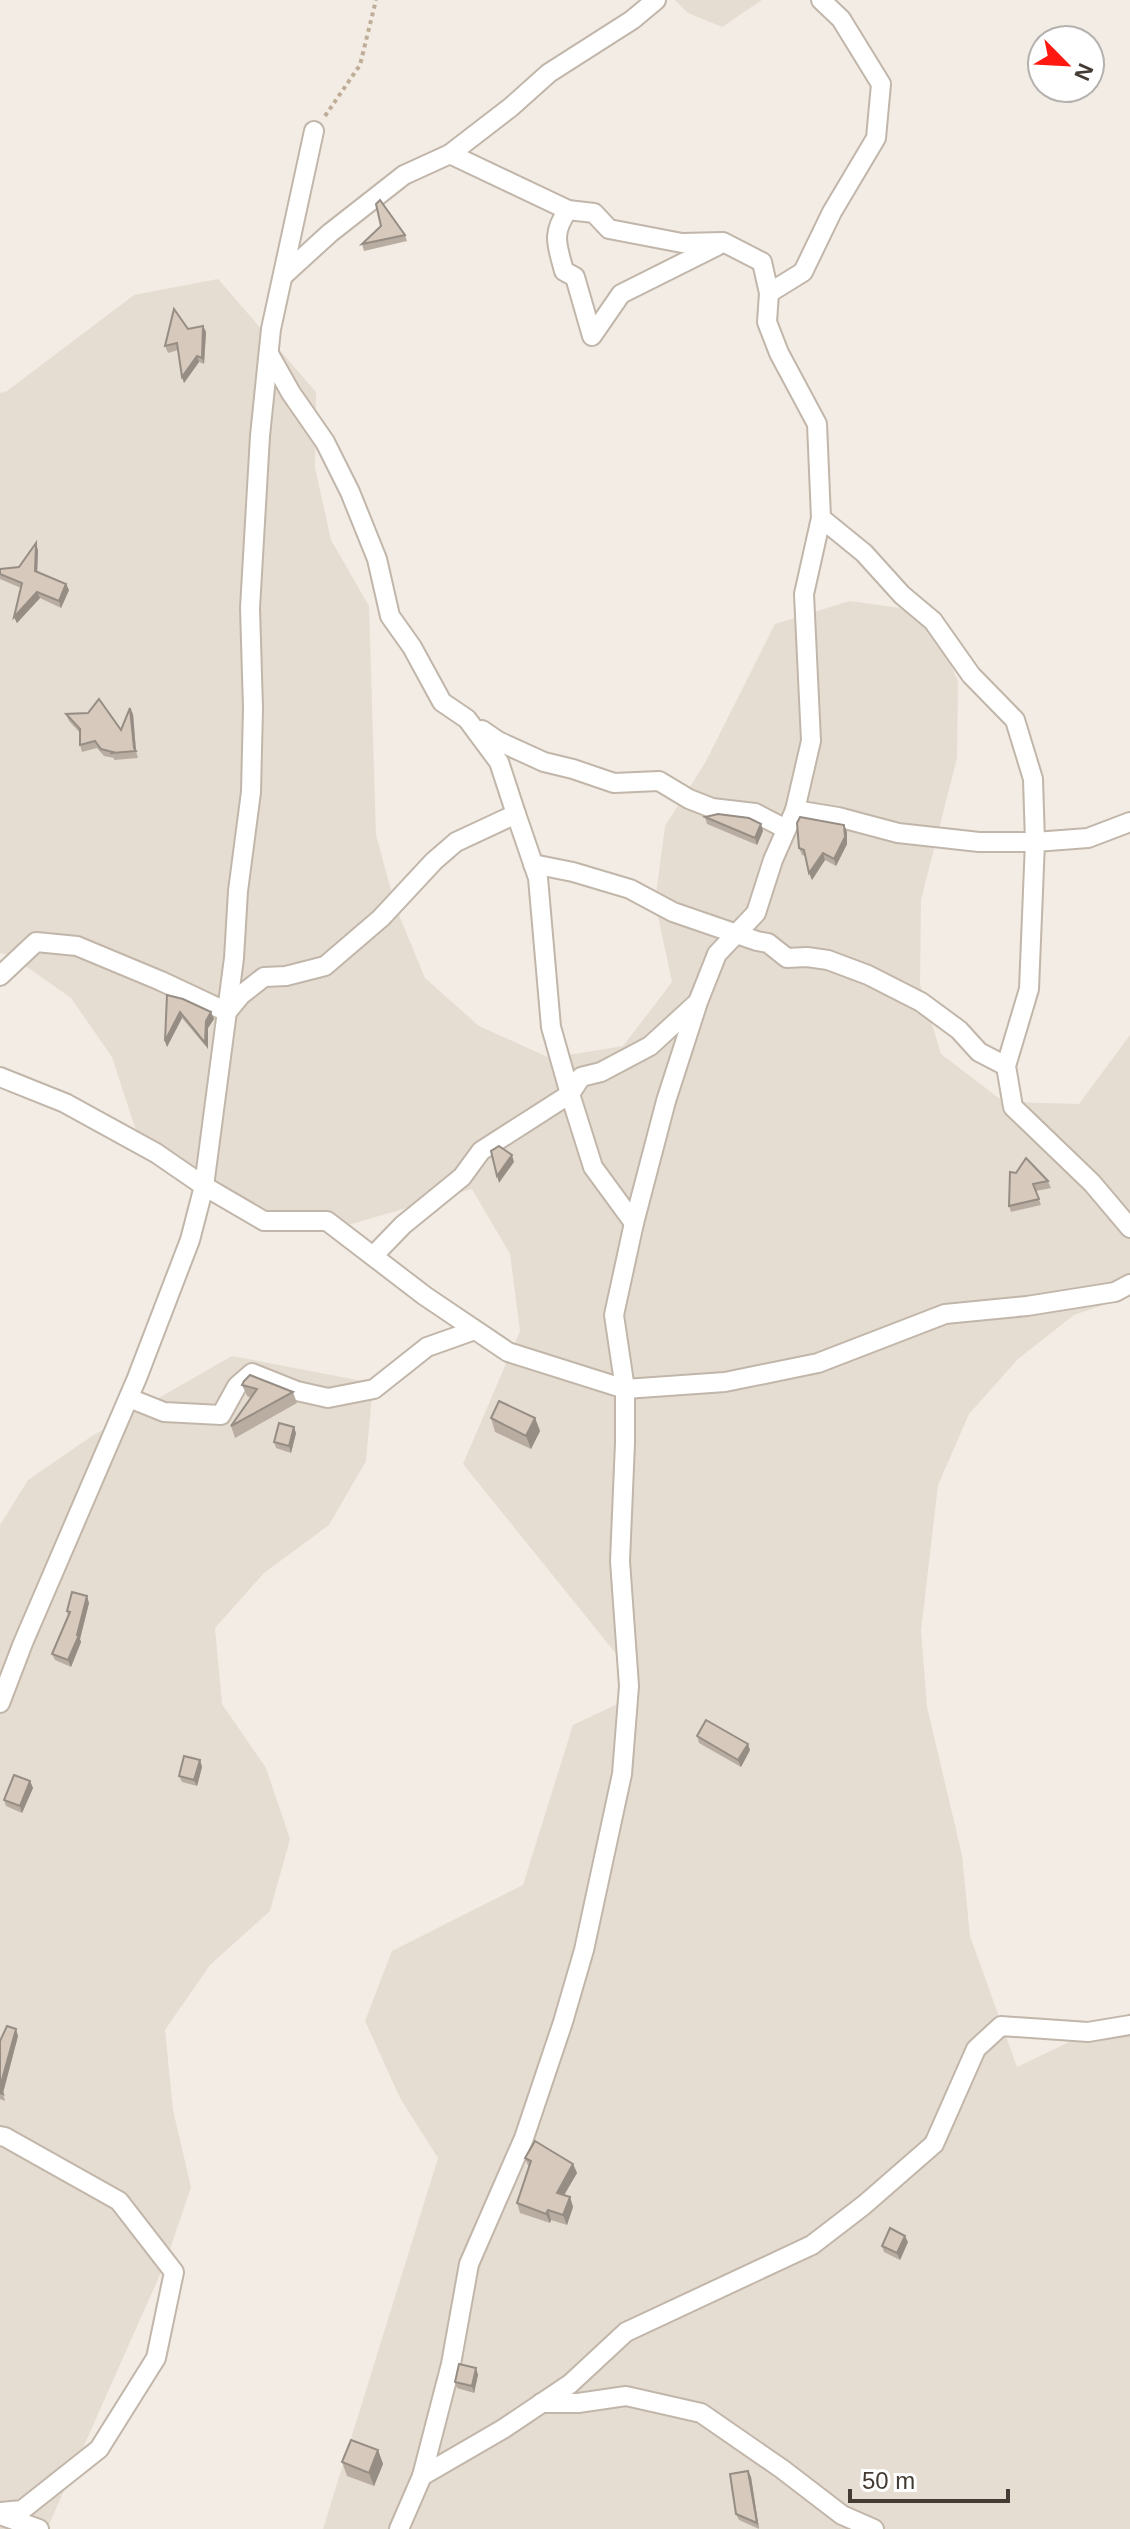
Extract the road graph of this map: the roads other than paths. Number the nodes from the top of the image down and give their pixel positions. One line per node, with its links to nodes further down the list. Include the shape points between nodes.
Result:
1 (656, 0): 4 (street, via 549,73)
2 (821, 0): 8 (street, via 841,19 881,84 876,138 803,272)
3 (314, 131): 7 (street)
4 (450, 154): 5 (street); 7 (street, via 404,175)
5 (568, 210): 6 (street, via 594,213 609,229 682,243); 6 (street, via 555,237 564,271 575,277 592,336 621,294)
6 (723, 242): 8 (street, via 762,262)
7 (285, 274): 9 (street)
8 (769, 293): 10 (street, via 767,322 817,424)
9 (269, 354): 11 (street, via 350,492 377,559 390,616 442,702); 21 (street, via 250,608 251,792)
10 (821, 518): 12 (street, via 804,594 811,741); 16 (street, via 933,621 971,675 1015,720 1033,779)
11 (467, 719): 13 (street, via 499,762); 15 (street, via 498,741 544,762 614,783 659,781 712,808 755,813)
12 (795, 810): 15 (street); 16 (street, via 898,833)
13 (516, 814): 17 (street); 21 (street, via 456,842 325,966 264,977)
14 (1130, 822): 16 (street, via 1088,838)
15 (786, 829): 18 (street, via 756,913)
16 (1035, 842): 22 (street, via 1029,989)
17 (533, 864): 18 (street, via 630,889 673,912); 24 (street, via 551,1027)
18 (737, 934): 20 (street, via 717,954); 22 (street, via 768,943 787,958 828,960 868,975 921,1002 979,1052)
19 (0, 976): 21 (street, via 36,942 77,946)
20 (698, 1002): 24 (street, via 650,1046 581,1077); 26 (street)
21 (227, 1012): 25 (street)
22 (1006, 1066): 27 (street, via 1013,1107)
23 (0, 1077): 25 (street, via 65,1103)
24 (570, 1094): 26 (street, via 593,1167); 28 (street, via 481,1151 462,1177)
25 (204, 1186): 28 (street, via 264,1221 327,1221); 32 (street, via 185,1254)
26 (634, 1223): 31 (street, via 614,1315)
27 (1130, 1228)
28 (373, 1256): 30 (street)
29 (1130, 1284): 31 (street, via 1115,1292 945,1314 818,1363 725,1382)
30 (475, 1330): 31 (street, via 508,1352); 32 (street, via 427,1347 374,1389 328,1398 252,1373 237,1386 221,1415 164,1412)
31 (625, 1389): 37 (street, via 620,1561 629,1686 622,1774 563,2022 524,2138 469,2264 451,2364)
32 (129, 1398): 33 (street)
33 (0, 1703)
34 (1130, 2025): 36 (street, via 1088,2032 1001,2026 976,2049 934,2144 864,2205 812,2245 626,2332 570,2384)
35 (0, 2136): 38 (street, via 119,2201 174,2272 156,2358 99,2449 22,2510)
36 (541, 2403): 37 (street); 41 (street, via 626,2396 701,2413 842,2515)
37 (422, 2476): 40 (street)
38 (0, 2513): 39 (street)
39 (39, 2529)
40 (399, 2529)
41 (874, 2529)

